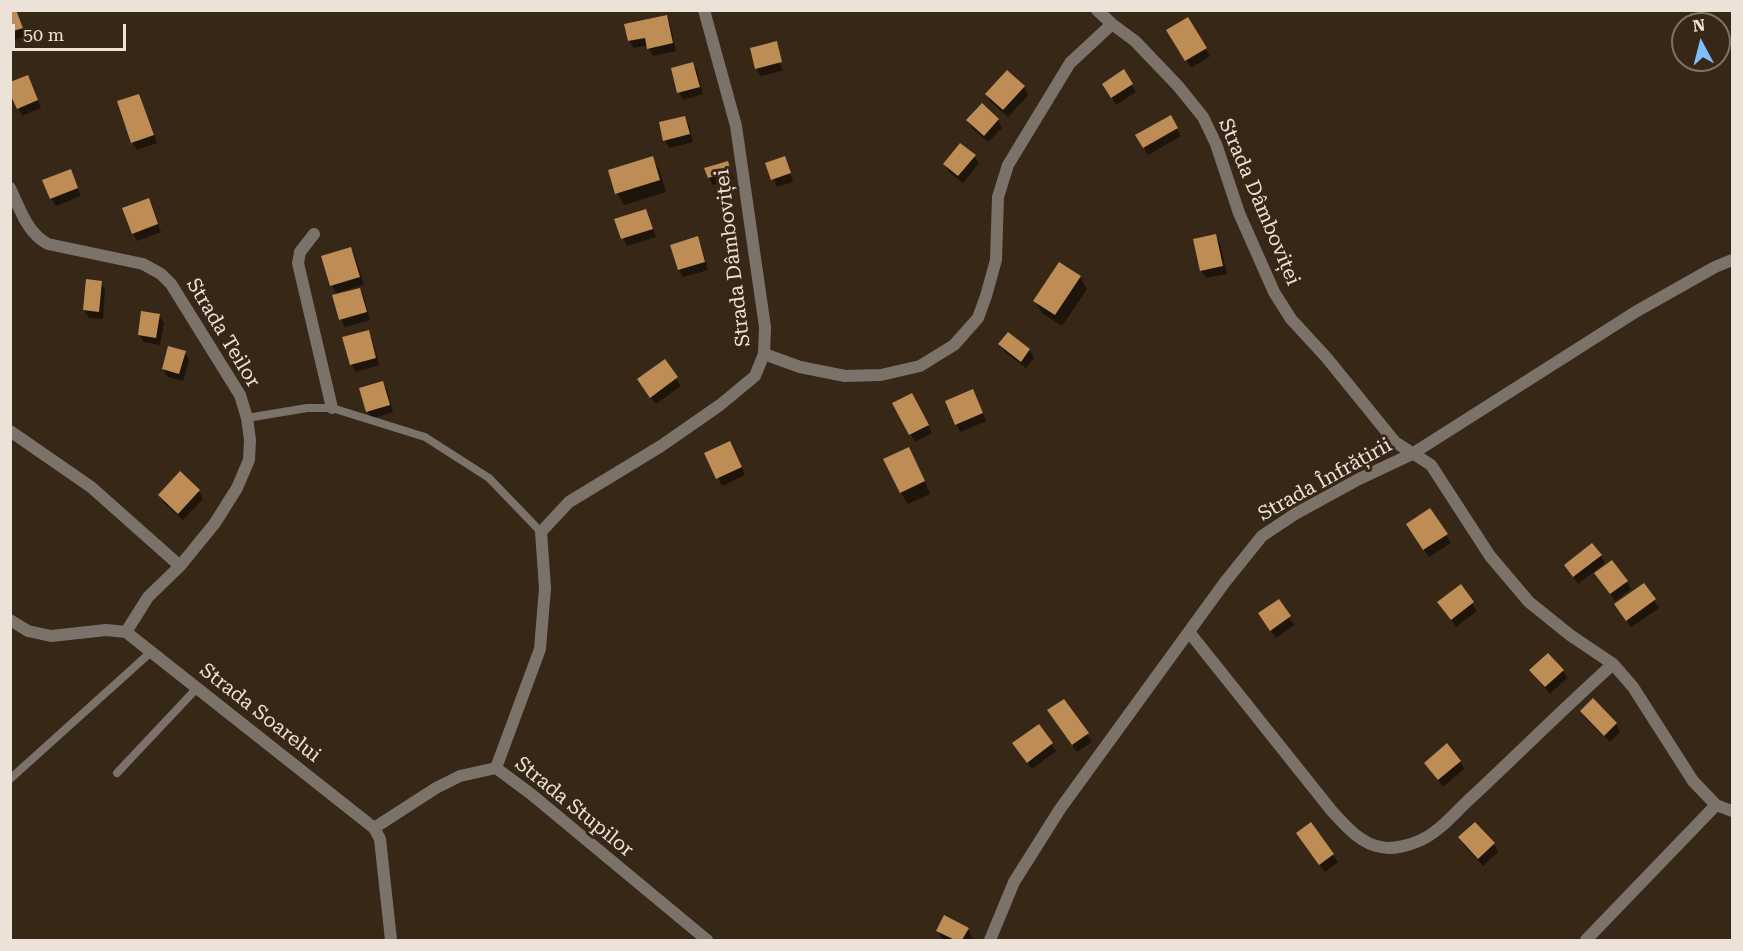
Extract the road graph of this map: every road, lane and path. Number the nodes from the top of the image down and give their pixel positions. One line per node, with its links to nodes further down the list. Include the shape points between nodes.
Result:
1 (704, 10): 7 (street, Strada Dâmboviței, via 736,126 765,327)
2 (1097, 10): 3 (street)
3 (1112, 24): 7 (street, Strada Dâmboviței, via 1070,63 1008,165 998,197 996,260 986,296 978,318 954,345 920,366 881,375 845,376 800,367); 11 (street, Strada Dâmboviței, via 1135,41 1203,117 1239,213 1274,292 1291,319 1395,442)
4 (10, 188): 9 (street, Strada Teilor, via 39,240 143,264 161,274 240,395)
5 (314, 234): 8 (street, via 300,252 298,263)
6 (1732, 260): 11 (street, Strada Înfrățirii, via 1637,311)
7 (764, 354): 12 (street, via 755,376 720,405 569,502)
8 (332, 408): 9 (lane); 12 (lane, via 425,437 489,478)
9 (247, 418): 13 (street, Strada Teilor, via 249,460 237,488 215,524)
10 (10, 431): 13 (street, via 91,487)
11 (1412, 454): 16 (street, Strada Înfrățirii, via 1359,478 1263,536); 18 (street, Strada Dâmboviței, via 1431,465 1490,556 1529,602)
12 (541, 532): 20 (street, Strada Stupilor, via 545,588 540,650)
13 (180, 566): 15 (street, Strada Teilor, via 148,597)
14 (10, 620): 15 (street, via 27,631 51,636 106,630)
15 (126, 632): 17 (street, Strada Soarelui)
16 (1189, 632): 18 (street, via 1330,810 1355,834 1383,848 1421,840 1437,829); 28 (street, Strada Înfrățirii, via 1060,808 1014,882)
17 (151, 652): 19 (street, Strada Soarelui); 22 (lane)
18 (1613, 664): 23 (street, Strada Dâmboviței, via 1633,687 1692,781)
19 (197, 688): 21 (lane); 25 (street, Strada Soarelui)
20 (496, 768): 25 (street, via 460,776); 27 (street, Strada Stupilor)
21 (117, 773)
22 (10, 779)
23 (1716, 805): 24 (street, Strada Dâmboviței); 29 (street)
24 (1732, 811)
25 (374, 828): 26 (street, via 380,839)
26 (391, 940)
27 (707, 940)
28 (990, 940)
29 (1586, 940)

